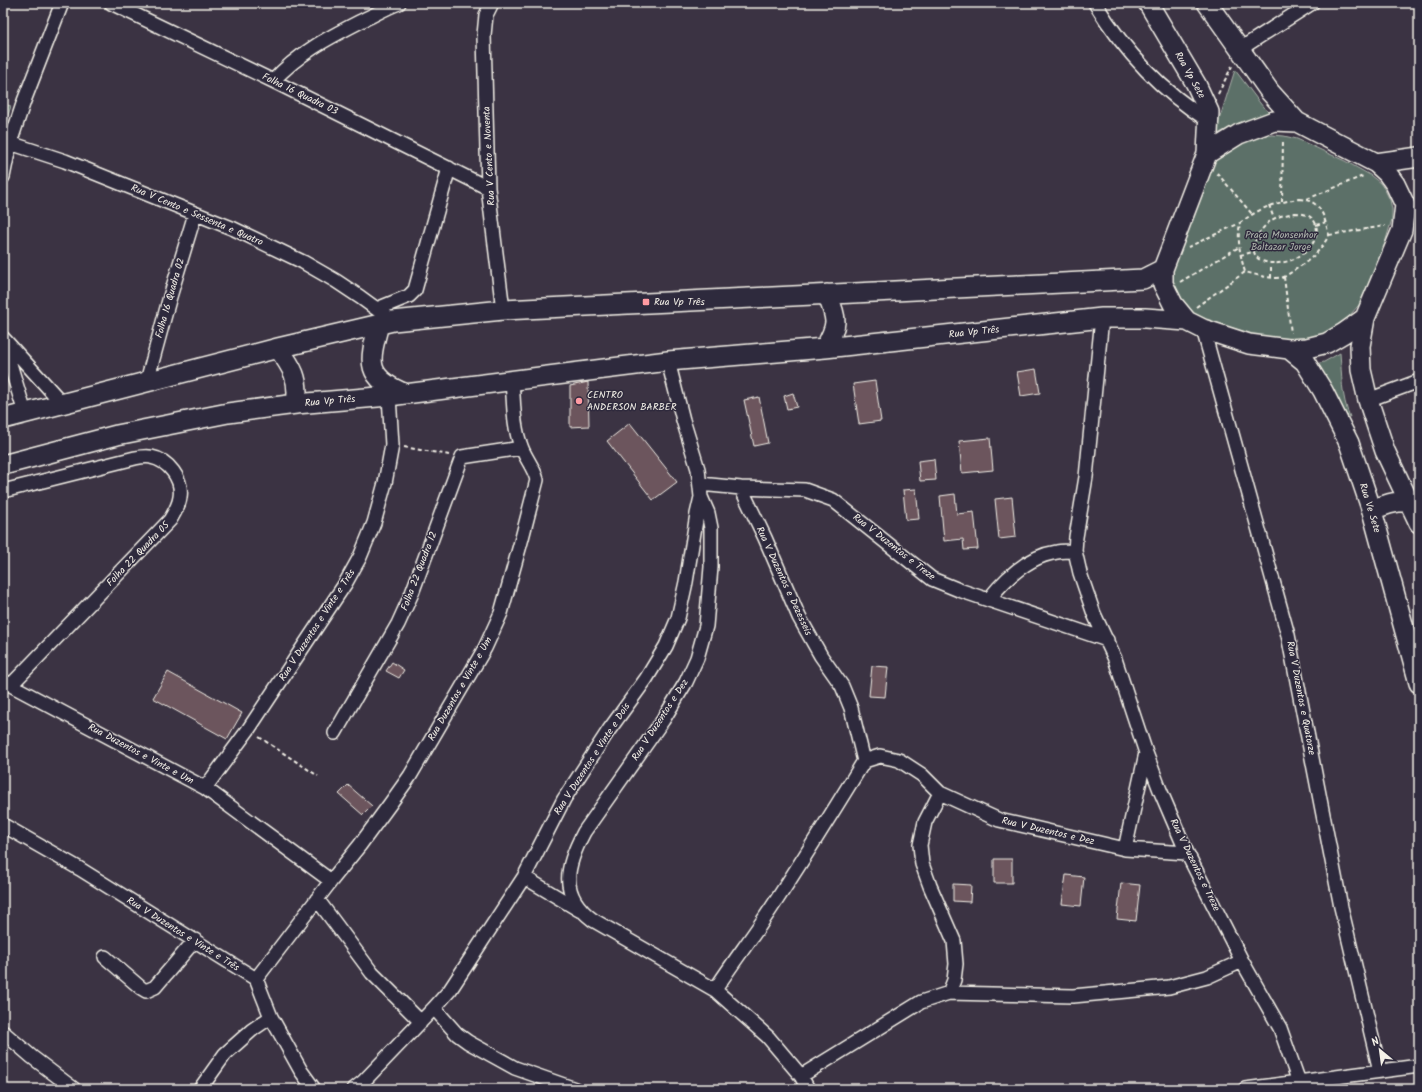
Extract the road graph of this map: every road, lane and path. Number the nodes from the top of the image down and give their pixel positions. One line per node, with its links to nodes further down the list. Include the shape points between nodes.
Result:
1 (62, 3): 16 (street)
2 (112, 3): 10 (street, Folha 16 Quadra 03)
3 (399, 3): 10 (street, via 322,41 305,52)
4 (492, 3): 24 (street, Rua V Cento e Noventa, via 486,15 484,35)
5 (1095, 3): 11 (street, via 1152,77 1188,108)
6 (1148, 3): 11 (main road, Rua Vp Sete, via 1196,84)
7 (1207, 3): 9 (main road)
8 (1312, 3): 9 (street)
9 (1240, 49): 11 (path); 12 (main road, via 1270,92)
10 (273, 81): 20 (street, Folha 16 Quadra 03)
11 (1209, 117): 17 (main road, Rua Vp Sete)
12 (1297, 122): 17 (main road, via 1274,121 1239,134); 19 (main road)
13 (1278, 139): 14 (path)
14 (1283, 139): 15 (path); 26 (path)
15 (1287, 140)
16 (10, 143): 23 (street); 28 (street, Rua V Cento e Sessenta e Quatro, via 72,163)
17 (1207, 154): 43 (main road, Rua Vp Sete)
18 (1419, 157): 19 (main road)
19 (1376, 163): 35 (main road, via 1395,184 1404,205)
20 (449, 168): 24 (street, Folha 16 Quadra 03); 50 (street, via 415,290)
21 (1216, 172): 29 (path)
22 (1357, 173): 25 (path, via 1363,176)
23 (3, 177)
24 (488, 188): 49 (street, Rua V Cento e Noventa)
25 (1306, 200): 26 (path); 32 (path, via 1318,206)
26 (1282, 202): 27 (path)
27 (1269, 206): 29 (path); 31 (path)
28 (195, 214): 50 (street, Rua V Cento e Sessenta e Quatro, via 234,229 303,262 336,281); 59 (street, Folha 16 Quadra 02)
29 (1252, 214): 33 (path)
30 (1419, 214): 35 (main road)
31 (1274, 219): 34 (path, via 1295,213 1308,215); 40 (path, via 1267,223 1255,238)
32 (1326, 222): 34 (path); 37 (path)
33 (1240, 223): 38 (path); 39 (path)
34 (1316, 225): 42 (path, via 1315,238 1305,252 1294,259)
35 (1392, 225): 36 (path); 37 (path); 52 (main road)
36 (1383, 233)
37 (1329, 235): 45 (path, via 1317,253)
38 (1239, 246): 41 (path); 47 (path)
39 (1188, 248)
40 (1253, 252): 41 (path); 42 (path, via 1260,260)
41 (1240, 255): 44 (path)
42 (1271, 263): 46 (path)
43 (1163, 269): 48 (main road, via 1143,279); 53 (main road, via 1163,284 1172,304)
44 (1245, 272): 46 (path); 53 (path)
45 (1284, 277): 46 (path); 55 (path)
46 (1271, 278)
47 (1178, 283)
48 (827, 294): 49 (main road); 57 (main road, via 836,317 835,327)
49 (503, 310): 50 (main road)
50 (383, 318): 56 (main road); 62 (main road, via 372,349 371,362 376,374)
51 (1102, 318): 53 (main road, Rua Vp Três); 57 (main road, Rua Vp Três); 78 (street, Rua V Duzentos e Treze, via 1086,477)
52 (1364, 318): 55 (main road, via 1327,342 1307,348); 63 (main road, via 1360,352)
53 (1195, 319): 55 (main road, via 1249,344); 108 (street, Rua V Duzentos e Quatorze, via 1288,635 1340,907)
54 (3, 340): 64 (street); 66 (street)
55 (1290, 344): 76 (main road, Rua Ve Sete, via 1323,391 1349,443)
56 (278, 348): 59 (main road); 65 (main road, via 294,374 297,388)
57 (825, 348): 58 (main road, Rua Vp Três)
58 (668, 361): 60 (main road, Rua Vp Três); 74 (street, Rua V Duzentos e Dez, via 698,469)
59 (147, 381): 64 (main road)
60 (512, 381): 62 (main road, Rua Vp Três); 69 (street, Rua Duzentos e Vinte e Um, via 516,431)
61 (1419, 381): 63 (street)
62 (397, 395): 65 (main road, Rua Vp Três); 68 (street, Rua V Duzentos e Vinte e Três)
63 (1368, 400): 75 (main road, via 1385,451)
64 (62, 403): 66 (main road)
65 (296, 404): 71 (main road, Rua Vp Três, via 228,413 117,435)
66 (26, 413): 67 (main road)
67 (3, 419)
68 (392, 445): 70 (path); 83 (street, Rua V Duzentos e Vinte e Três, via 386,484 360,557 346,584)
69 (521, 448): 70 (street); 94 (street, Rua Duzentos e Vinte e Um, via 537,480 500,613 485,648 410,776)
70 (462, 457): 84 (street, Folha 22 Quadra 12, via 398,624)
71 (3, 465)
72 (741, 488): 74 (street, Rua V Duzentos e Treze); 79 (street, Rua V Duzentos e Treze, via 805,490 833,500 932,579); 86 (street, Rua V Duzentos e Dezesseis, via 799,617 842,686 851,708)
73 (3, 491): 81 (street, Folha 22 Quadra 05, via 135,458 150,457 162,461 173,470 179,482 181,495 170,520)
74 (701, 491): 93 (street, Rua V Duzentos e Vinte e Dois, via 678,618 666,646 564,799); 96 (street, Rua V Duzentos e Dez, via 711,528 712,567 706,626 697,658 663,720 584,832 575,849 568,882 573,899)
75 (1409, 501): 76 (main road, via 1387,504); 77 (main road)
76 (1372, 512): 82 (main road, Rua Ve Sete)
77 (1419, 524)
78 (1075, 551): 79 (street, via 1056,552 1034,559 1012,573); 80 (street, Rua V Duzentos e Treze, via 1094,614)
79 (989, 599): 80 (street, Rua V Duzentos e Treze)
80 (1107, 640): 85 (street, Rua V Duzentos e Treze, via 1118,665)
81 (7, 683): 88 (street, Rua Duzentos e Vinte e Um)
82 (1419, 683)
83 (248, 730): 87 (path); 88 (street, Rua V Duzentos e Vinte e Três)
84 (335, 733)
85 (1146, 753): 91 (street); 92 (street, Rua V Duzentos e Treze)
86 (864, 761): 89 (street, Rua V Duzentos e Dez, via 880,756 899,760 922,775); 101 (street)
87 (318, 776)
88 (205, 788): 94 (street, Rua Duzentos e Vinte e Um)
89 (940, 793): 91 (street, Rua V Duzentos e Dez, via 999,820); 102 (street, via 925,822 920,845 922,864 954,941 956,964)
90 (3, 825): 97 (street, Rua V Duzentos e Vinte e Três)
91 (1125, 849): 92 (street, Rua V Duzentos e Dez)
92 (1187, 853): 99 (street, Rua V Duzentos e Treze)
93 (524, 877): 96 (street); 103 (street, Rua V Duzentos e Vinte e Dois, via 450,990)
94 (331, 881): 95 (street, Rua Duzentos e Vinte e Um)
95 (317, 899): 100 (street, Rua Duzentos e Vinte e Um); 105 (street, via 372,973)
96 (582, 912): 101 (street, Rua V Duzentos e Dez)
97 (195, 940): 98 (street, via 155,987 146,991); 100 (street, Rua V Duzentos e Vinte e Três)
98 (105, 957)
99 (1242, 961): 102 (street, via 1207,977 1169,988 1073,996); 110 (street, Rua V Duzentos e Treze, via 1280,1028)
100 (256, 979): 104 (street)
101 (715, 990): 109 (street, Rua V Duzentos e Dez, via 768,1036)
102 (949, 993): 109 (street, via 921,1002)
103 (434, 1008): 105 (street, Rua V Duzentos e Vinte e Dois); 115 (street, via 447,1024 468,1042 515,1068)
104 (271, 1017): 113 (street, via 225,1054); 114 (street, via 300,1071)
105 (421, 1022): 111 (street, Rua V Duzentos e Vinte e Dois)
106 (3, 1032): 112 (street)
107 (1419, 1066): 108 (street)
108 (1380, 1071): 110 (street)
109 (801, 1076): 116 (street, Rua V Duzentos e Dez)
110 (1299, 1082): 117 (street)
111 (362, 1087)
112 (74, 1089)
113 (200, 1089)
114 (314, 1089)
115 (575, 1089)
116 (808, 1089)
117 (1245, 1089)

